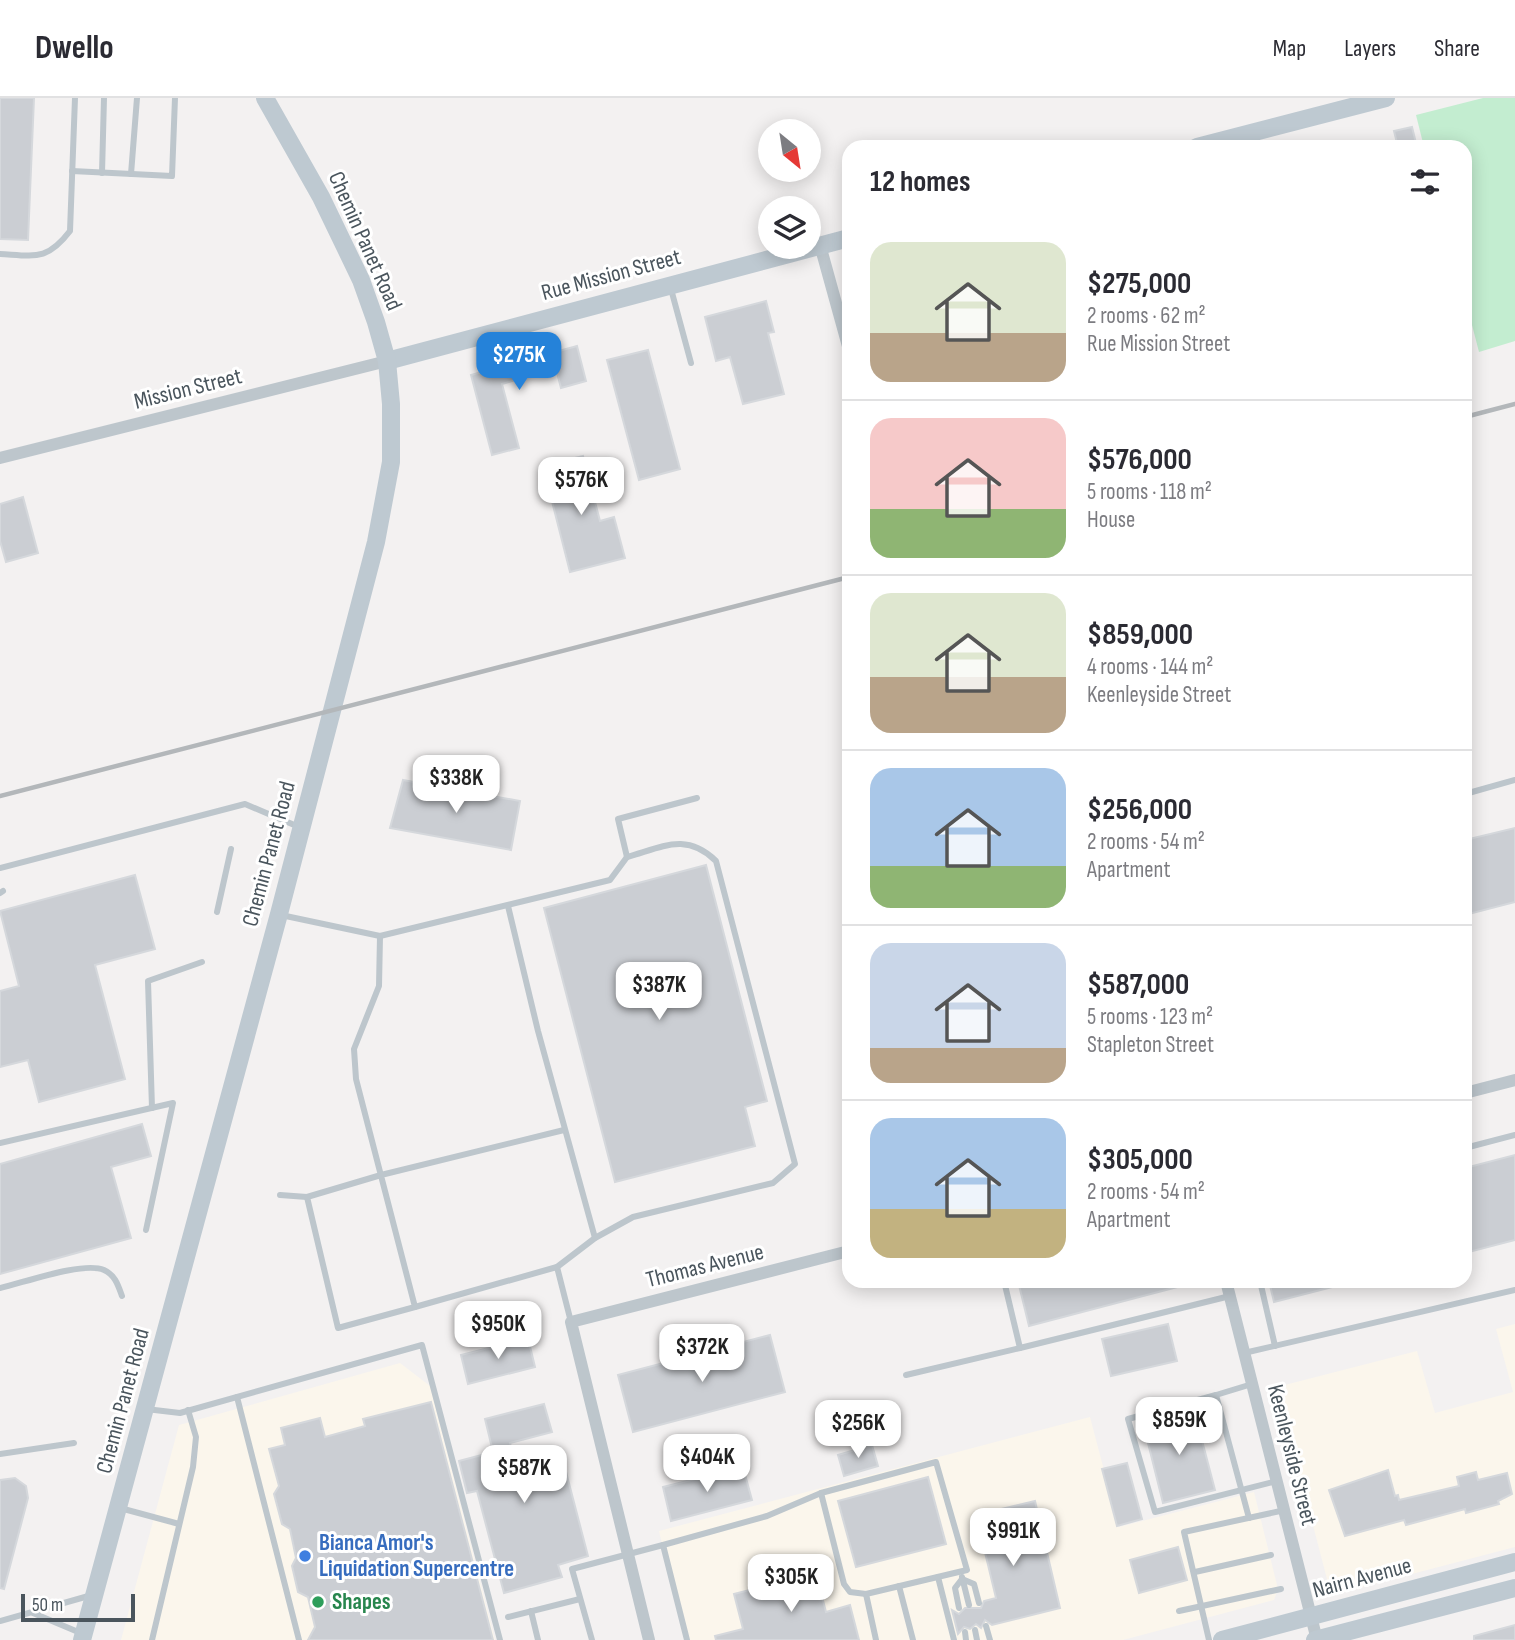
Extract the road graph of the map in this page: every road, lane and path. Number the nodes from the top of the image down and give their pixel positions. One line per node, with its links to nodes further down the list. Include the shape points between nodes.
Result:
1 (75, 98): 8 (lane)
2 (104, 98): 9 (lane)
3 (137, 98): 10 (lane)
4 (175, 98): 10 (lane, via 173,176)
5 (265, 98): 18 (street, Chemin Panet Road, via 361,280)
6 (1385, 98): 7 (street)
7 (1224, 140)
8 (72, 172): 9 (lane); 14 (lane, via 70,231 58,247 41,256)
9 (102, 173): 10 (lane)
10 (131, 174)
11 (842, 240): 12 (street, Rue Mission Street)
12 (821, 245)
13 (821, 249): 17 (street)
14 (0, 254)
15 (766, 259): 16 (street, Rue Mission Street)
16 (670, 284): 18 (street, Rue Mission Street); 19 (lane)
17 (842, 325)
18 (387, 361): 20 (street, Mission Street); 24 (street, Chemin Panet Road, via 391,462 385,503)
19 (691, 362)
20 (0, 458)
21 (1515, 780): 22 (lane)
22 (1472, 792)
23 (697, 798): 26 (lane, via 618,819)
24 (301, 827): 27 (lane, via 245,804); 30 (street, Chemin Panet Road)
25 (231, 849): 29 (lane)
26 (627, 857): 28 (lane, via 610,880); 44 (lane, via 679,843 701,846 716,861 794,1164 773,1183 633,1217)
27 (0, 868)
28 (508, 906): 31 (lane); 36 (lane)
29 (217, 912)
30 (279, 914): 31 (lane); 63 (street, Chemin Panet Road)
31 (380, 936): 40 (lane, via 379,986 354,1049 356,1079)
32 (202, 962): 35 (lane, via 148,981)
33 (1515, 1080): 34 (street)
34 (1472, 1091)
35 (152, 1108): 38 (lane); 43 (lane, via 173,1103)
36 (564, 1130): 40 (lane); 44 (lane)
37 (1515, 1135): 39 (lane)
38 (0, 1143)
39 (1472, 1146)
40 (381, 1174): 42 (lane); 54 (lane)
41 (280, 1195): 42 (lane)
42 (307, 1197): 54 (lane, via 338,1328)
43 (146, 1230)
44 (595, 1238): 46 (lane)
45 (842, 1253): 55 (street, Thomas Avenue)
46 (557, 1267): 54 (lane); 55 (lane)
47 (0, 1288): 52 (lane, via 80,1269 102,1269 115,1278)
48 (1006, 1288): 57 (lane)
49 (1228, 1288): 53 (street, Keenleyside Street)
50 (1262, 1288): 56 (lane)
51 (1515, 1290): 56 (lane)
52 (122, 1296)
53 (1230, 1296): 57 (lane); 58 (street, Keenleyside Street)
54 (415, 1307)
55 (571, 1322): 75 (street)
56 (1275, 1346): 58 (lane)
57 (1020, 1348): 59 (lane)
58 (1244, 1353): 60 (street, Keenleyside Street)
59 (906, 1375)
60 (1252, 1384): 61 (lane); 67 (street, Keenleyside Street)
61 (1216, 1395): 68 (lane); 68 (lane, via 1128,1419 1154,1513)
62 (236, 1397): 64 (lane); 102 (lane); 103 (lane, via 422,1345)
63 (146, 1409): 64 (lane); 70 (street, Chemin Panet Road)
64 (188, 1410): 73 (lane, via 196,1448)
65 (74, 1443): 66 (lane)
66 (0, 1454)
67 (1277, 1481): 68 (lane); 71 (street, Keenleyside Street)
68 (1240, 1489): 72 (lane)
69 (821, 1493): 74 (lane, via 767,1516); 78 (lane, via 936,1462 967,1570); 86 (lane, via 844,1584 850,1592)
70 (119, 1507): 73 (lane); 85 (street, Chemin Panet Road)
71 (1285, 1510): 72 (lane); 95 (street, Keenleyside Street)
72 (1249, 1518): 79 (lane, via 1184,1532)
73 (179, 1524): 101 (lane)
74 (663, 1545): 75 (lane); 107 (lane)
75 (626, 1554): 87 (lane, via 572,1569); 106 (street)
76 (1271, 1555): 79 (lane)
77 (1515, 1562): 95 (street, Nairn Avenue)
78 (960, 1572): 80 (lane); 81 (lane)
79 (1195, 1572): 91 (lane)
80 (938, 1577): 82 (lane); 110 (lane)
81 (962, 1579): 88 (lane, via 974,1584); 89 (lane); 90 (lane, via 955,1588)
82 (899, 1586): 86 (lane); 109 (lane)
83 (1515, 1588): 115 (street, Nairn Avenue)
84 (1281, 1589): 91 (lane)
85 (96, 1593): 94 (lane); 100 (street, Chemin Panet Road)
86 (866, 1594): 108 (lane)
87 (580, 1599): 92 (lane); 105 (lane)
88 (979, 1603)
89 (969, 1605)
90 (959, 1608)
91 (1203, 1608): 93 (lane); 113 (lane)
92 (531, 1611): 96 (lane); 104 (lane)
93 (1179, 1611)
94 (33, 1613): 97 (lane); 100 (lane)
95 (1312, 1616): 114 (street, Nairn Avenue); 115 (street, Keenleyside Street)
96 (508, 1617)
97 (0, 1621)
98 (986, 1626): 112 (lane)
99 (975, 1630): 111 (lane)
100 (84, 1638)
101 (152, 1640)
102 (299, 1640)
103 (500, 1640)
104 (538, 1640)
105 (592, 1640)
106 (649, 1640)
107 (687, 1640)
108 (876, 1640)
109 (913, 1640)
110 (954, 1640)
111 (978, 1640)
112 (990, 1640)
113 (1209, 1640)
114 (1222, 1640)
115 (1317, 1640)

